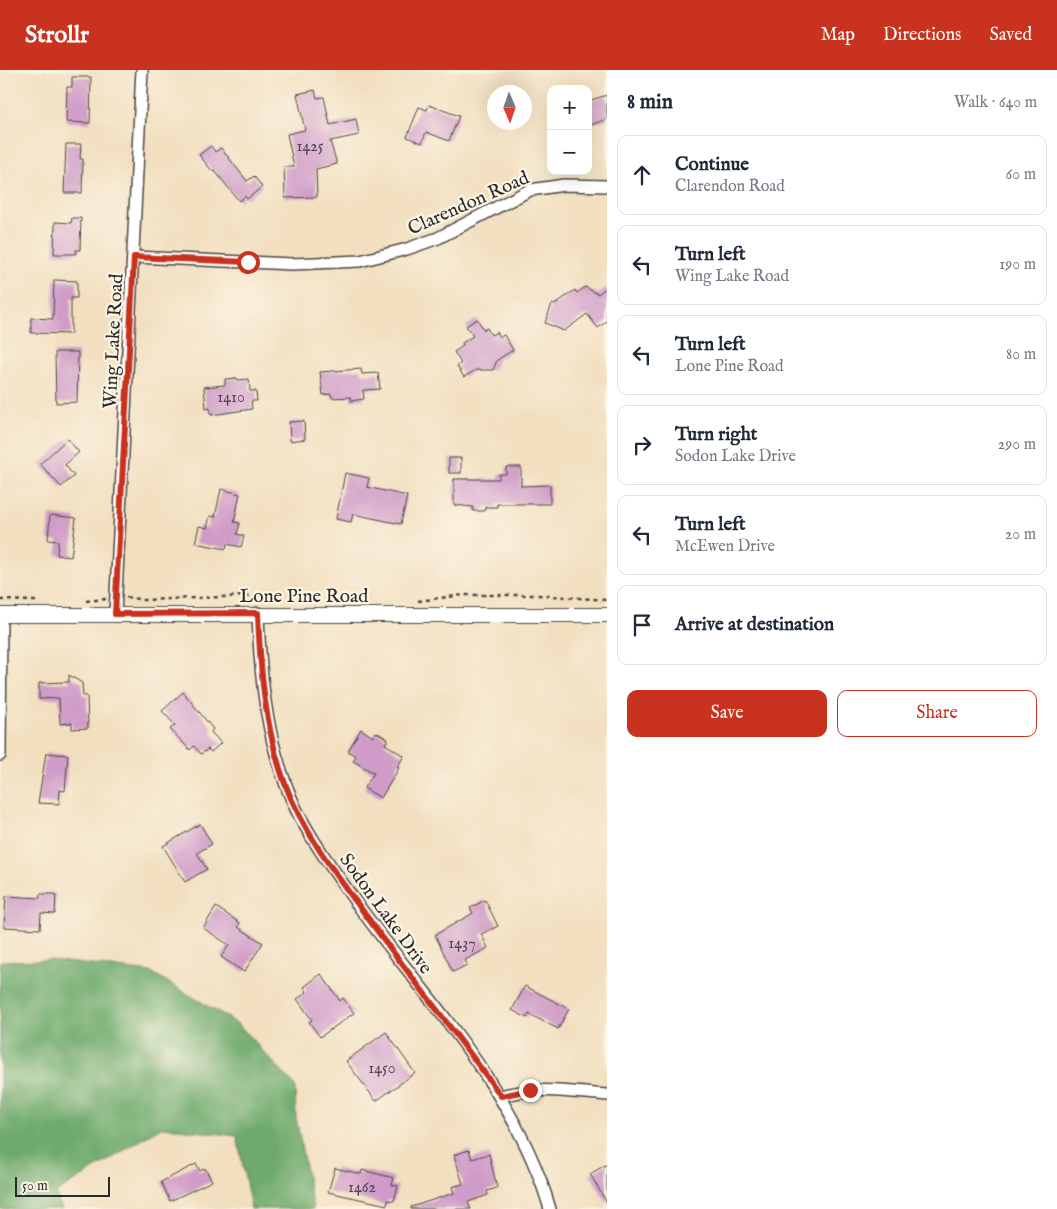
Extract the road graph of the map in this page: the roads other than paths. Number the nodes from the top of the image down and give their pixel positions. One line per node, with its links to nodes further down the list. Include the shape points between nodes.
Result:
1 (142, 70): 3 (street, Wing Lake Road)
2 (607, 186): 3 (street, Clarendon Road, via 564,185 530,190 438,238 360,261 292,264)
3 (134, 257): 5 (street, Wing Lake Road)
4 (258, 613): 5 (street, Lone Pine Road); 6 (street, Lone Pine Road); 10 (street, Sodon Lake Drive, via 270,732 296,809 340,880)
5 (115, 614): 7 (street, Lone Pine Road)
6 (607, 614)
7 (1, 615): 8 (street)
8 (0, 755)
9 (607, 1095): 10 (street, via 545,1090)
10 (501, 1096): 11 (street, Sodon Lake Drive, via 534,1162)
11 (550, 1209)

